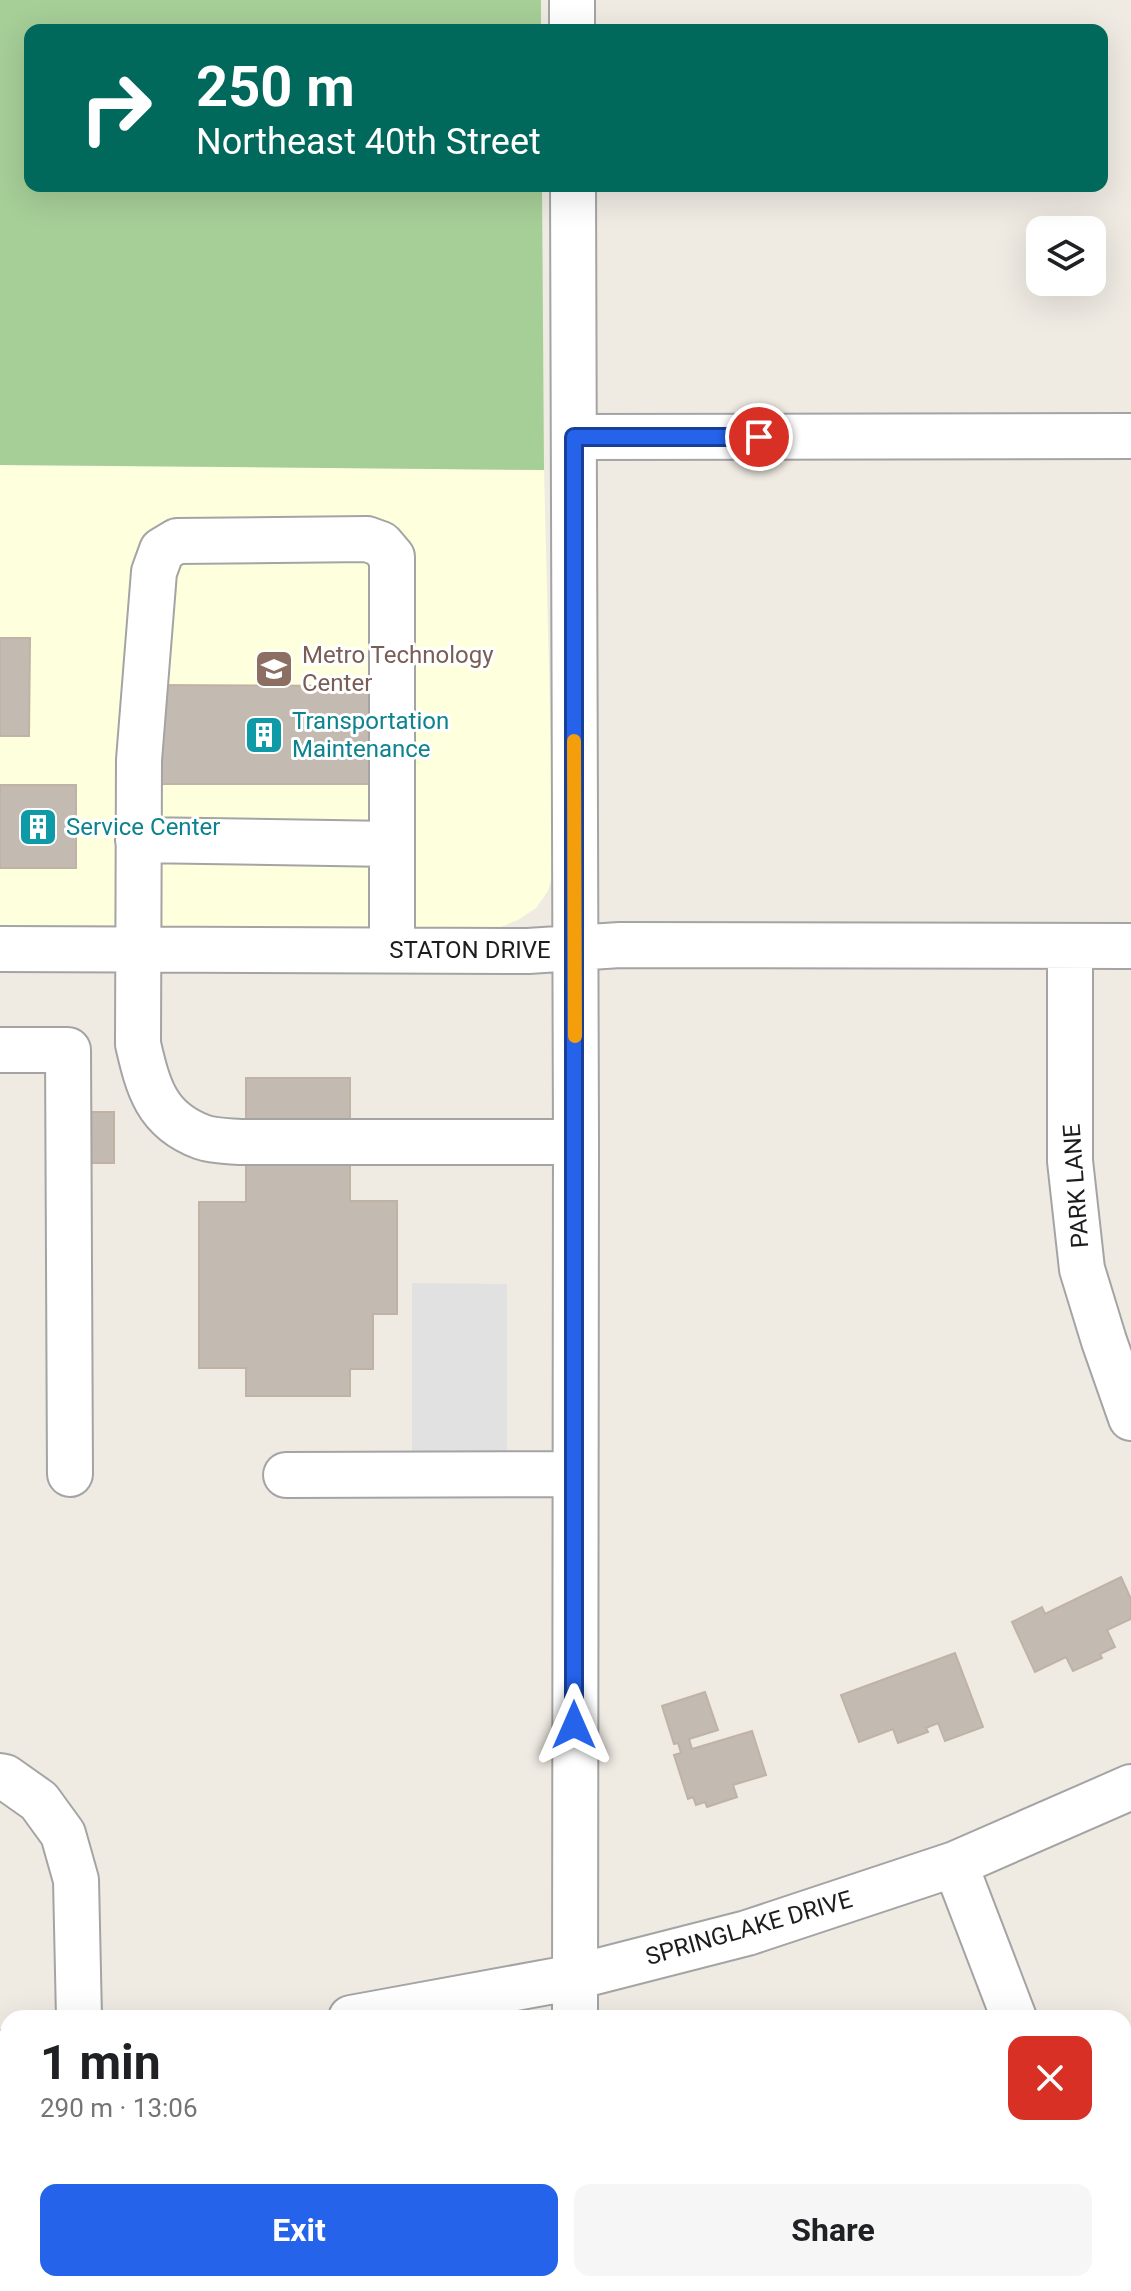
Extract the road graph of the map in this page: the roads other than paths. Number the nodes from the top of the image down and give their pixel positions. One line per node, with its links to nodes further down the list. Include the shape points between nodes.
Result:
1 (572, 0): 2 (street)
2 (572, 24)
3 (573, 192): 5 (street)
4 (1131, 436): 5 (street)
5 (574, 437): 11 (street)
6 (138, 840): 7 (street); 7 (street, via 150,610 162,550 177,541 367,539 381,544 392,557); 12 (street)
7 (392, 844): 13 (street)
8 (1070, 946): 9 (street, STATON DRIVE); 11 (street, STATON DRIVE); 16 (street, PARK LANE, via 1070,1161 1082,1269)
9 (1131, 946)
10 (0, 949): 12 (street, STATON DRIVE)
11 (574, 949): 13 (street, STATON DRIVE); 15 (street)
12 (138, 950): 13 (street, STATON DRIVE); 15 (street, via 138,1044 147,1082 167,1118 203,1138)
13 (392, 950)
14 (0, 1050): 17 (street, via 68,1050)
15 (576, 1142): 18 (street)
16 (1131, 1418)
17 (70, 1474)
18 (574, 1474): 19 (street); 23 (street)
19 (286, 1475)
20 (0, 1776): 24 (street, via 39,1801 63,1834 76,1880)
21 (1131, 1787): 22 (street, SPRINGLAKE DRIVE)
22 (955, 1864): 23 (street, SPRINGLAKE DRIVE, via 747,1933); 26 (street)
23 (575, 1998): 25 (street, SPRINGLAKE DRIVE)
24 (79, 2010)
25 (441, 2010)
26 (1011, 2010)

